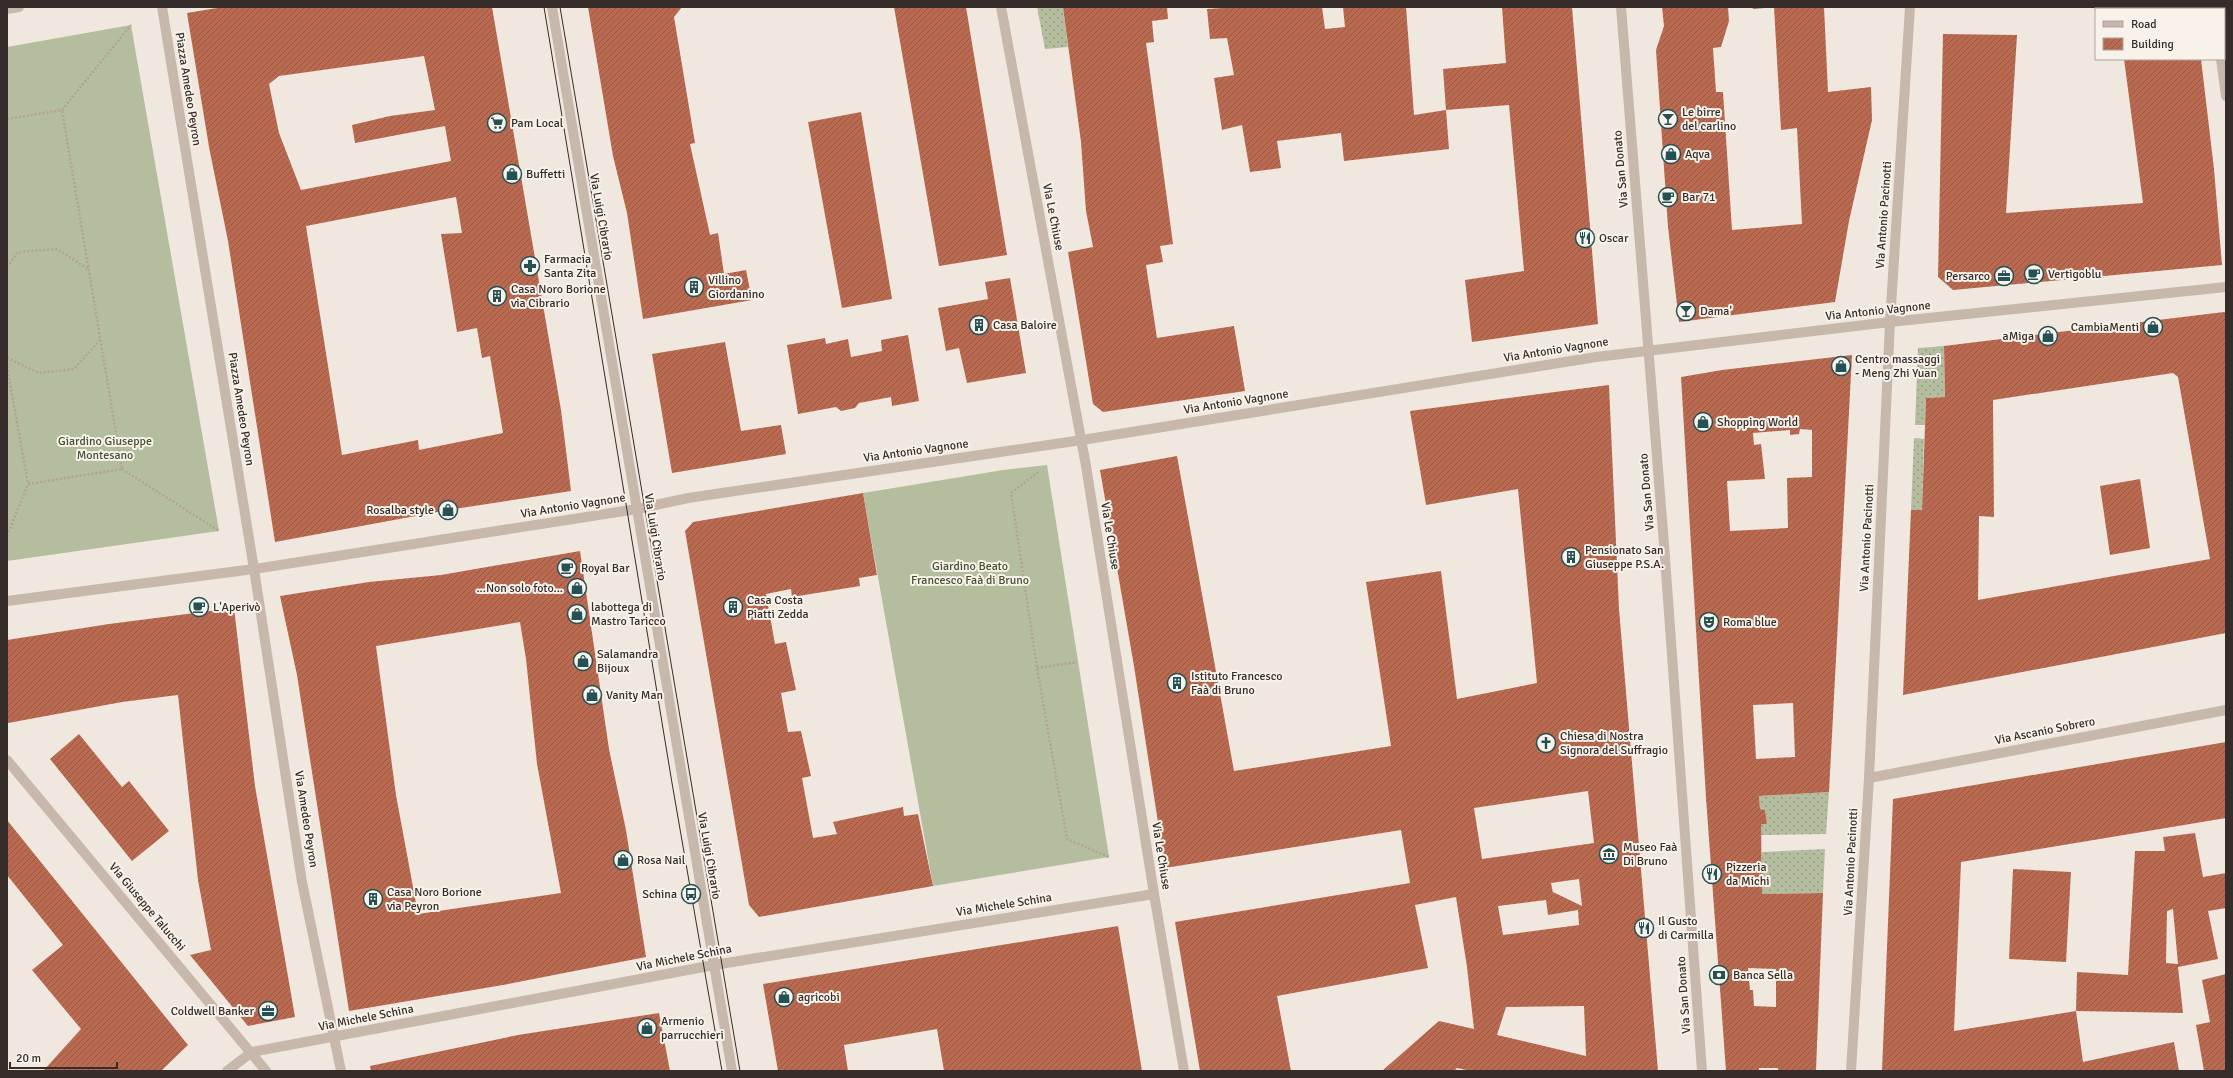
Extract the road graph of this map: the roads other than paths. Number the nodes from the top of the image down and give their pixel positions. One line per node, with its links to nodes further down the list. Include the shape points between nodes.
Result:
1 (19, 7): 7 (street)
2 (162, 7): 15 (street, Piazza Amedeo Peyron)
3 (552, 7): 14 (street, Via Luigi Cibrario)
4 (1001, 7): 13 (street, Via Le Chiuse)
5 (1621, 7): 12 (street, Via San Donato)
6 (1910, 7): 11 (street, Via Antonio Pacinotti)
7 (7, 9)
8 (2221, 60): 9 (street)
9 (2226, 96)
10 (2226, 287): 11 (street, Via Antonio Vagnone)
11 (1890, 322): 12 (street, Via Antonio Vagnone); 19 (street, Via Antonio Pacinotti)
12 (1648, 350): 13 (street, Via Antonio Vagnone); 29 (street, Via San Donato)
13 (1082, 440): 14 (street, Via Antonio Vagnone, via 688,498); 20 (street, Via Le Chiuse)
14 (637, 509): 15 (street, Via Antonio Vagnone); 21 (street, Via Luigi Cibrario)
15 (254, 569): 16 (street); 22 (street, Via Amedeo Peyron, via 302,882)
16 (7, 601)
17 (2226, 710): 19 (street, Via Ascanio Sobrero)
18 (7, 760): 23 (street, Via Giuseppe Talucchi)
19 (1869, 778): 30 (street, Via Antonio Pacinotti)
20 (1154, 894): 21 (street, Via Michele Schina); 28 (street, Via Le Chiuse)
21 (714, 965): 22 (street, Via Michele Schina); 27 (street, Via Luigi Cibrario)
22 (334, 1037): 23 (street, Via Michele Schina); 26 (street, Via Amedeo Peyron)
23 (252, 1052): 24 (street, Via Michele Schina); 25 (street, Via Giuseppe Talucchi)
24 (227, 1071)
25 (266, 1071)
26 (341, 1071)
27 (732, 1071)
28 (1184, 1071)
29 (1702, 1071)
30 (1851, 1071)

